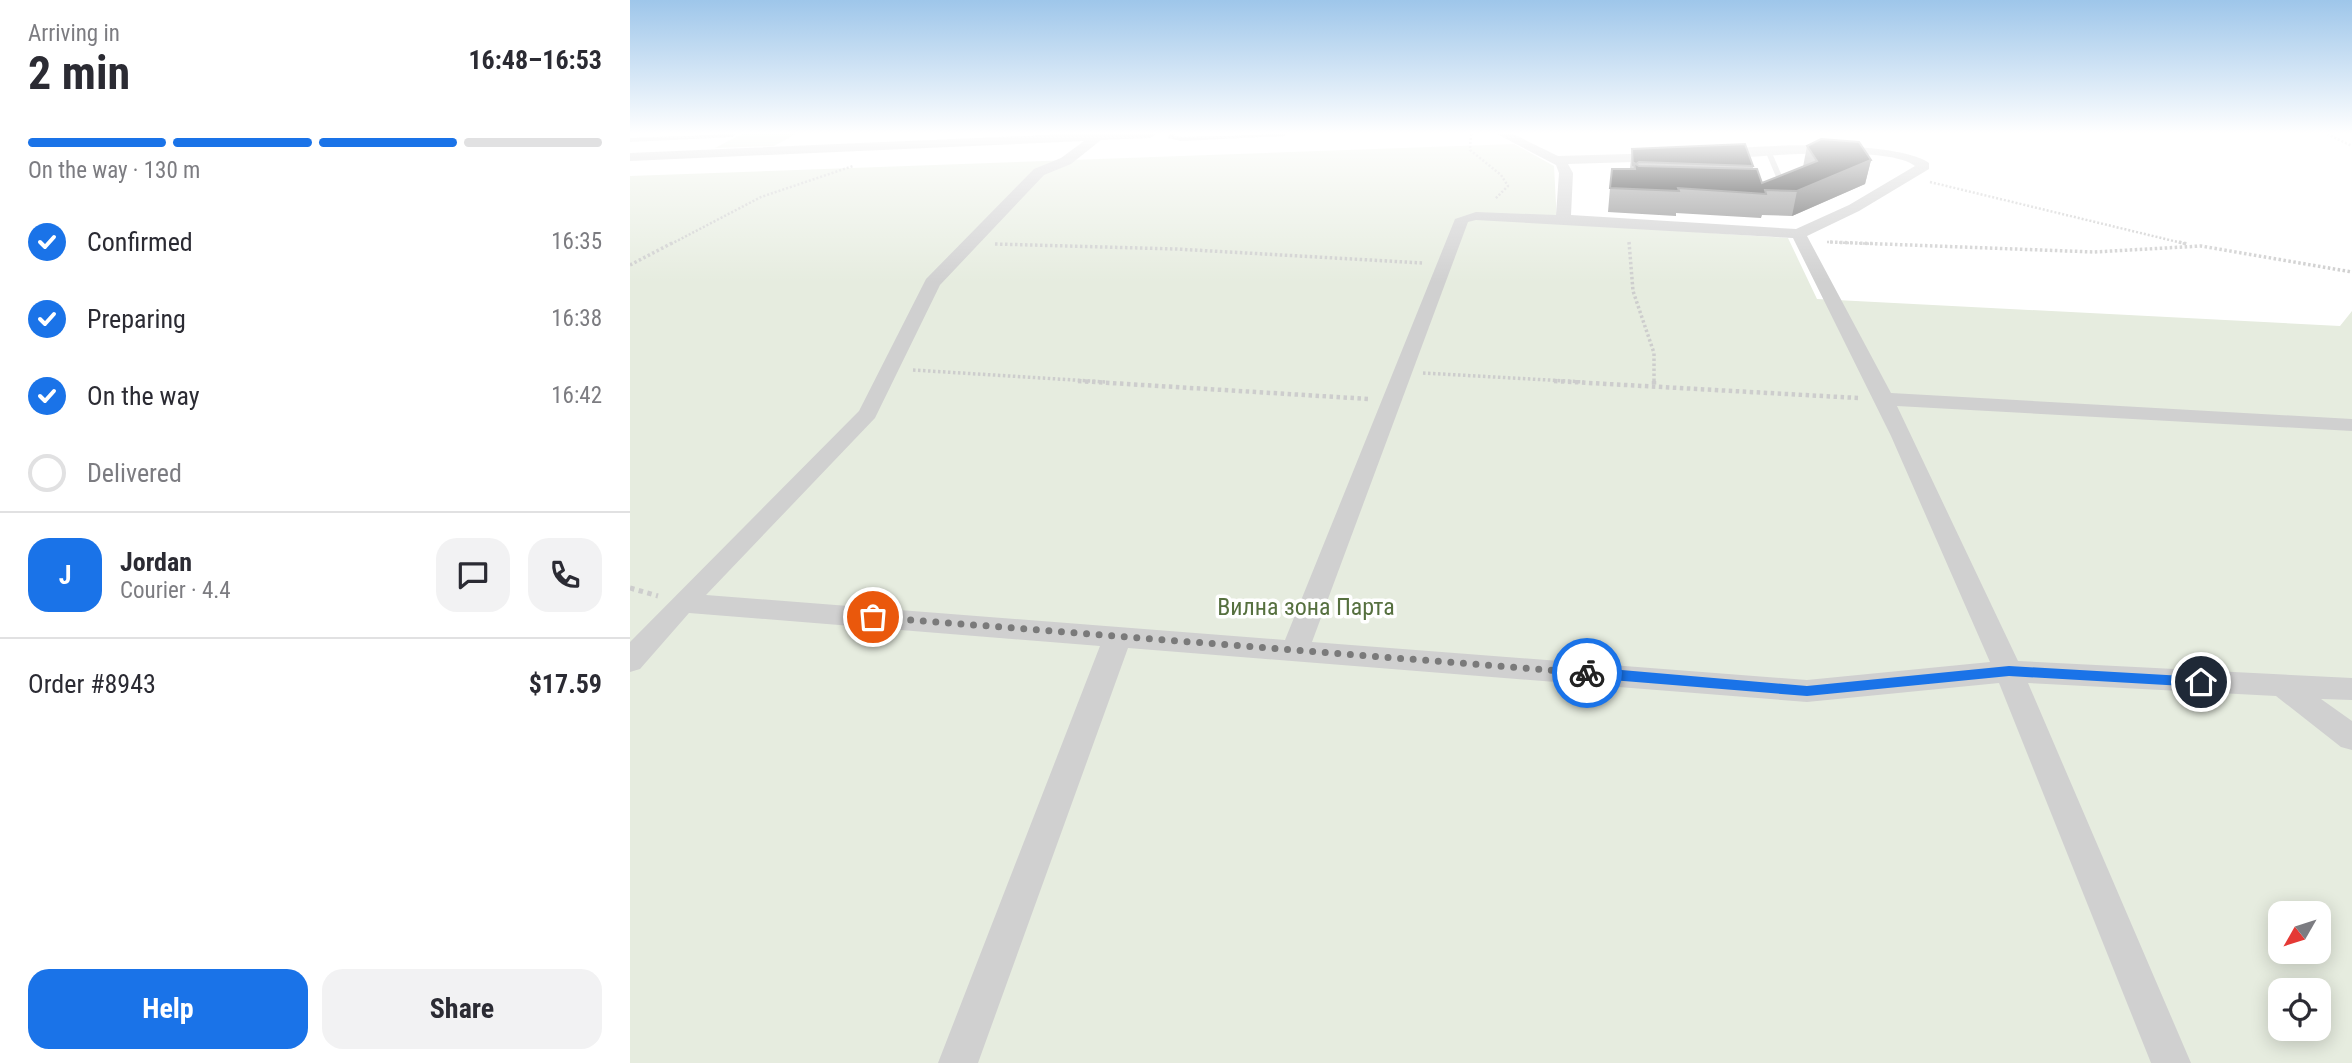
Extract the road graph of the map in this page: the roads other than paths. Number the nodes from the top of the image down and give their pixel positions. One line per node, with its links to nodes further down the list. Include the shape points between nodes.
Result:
1 (1028, 184): 10 (street, via 932,283 868,414)
2 (1565, 184): 6 (street)
3 (1782, 184): 5 (lane)
4 (1896, 184): 7 (street)
5 (1768, 191)
6 (1565, 220): 7 (street); 12 (street, via 1462,219)
7 (1800, 237): 8 (street)
8 (1887, 399): 9 (street); 14 (street)
9 (2352, 425)
10 (682, 603): 11 (street); 13 (street)
11 (1118, 636): 12 (street); 18 (street)
12 (1295, 649): 14 (street, via 1807,691)
13 (630, 661)
14 (2009, 671): 15 (street); 19 (street)
15 (2283, 687): 16 (street); 17 (street)
16 (2352, 689)
17 (2352, 738)
18 (958, 1063)
19 (2171, 1063)

